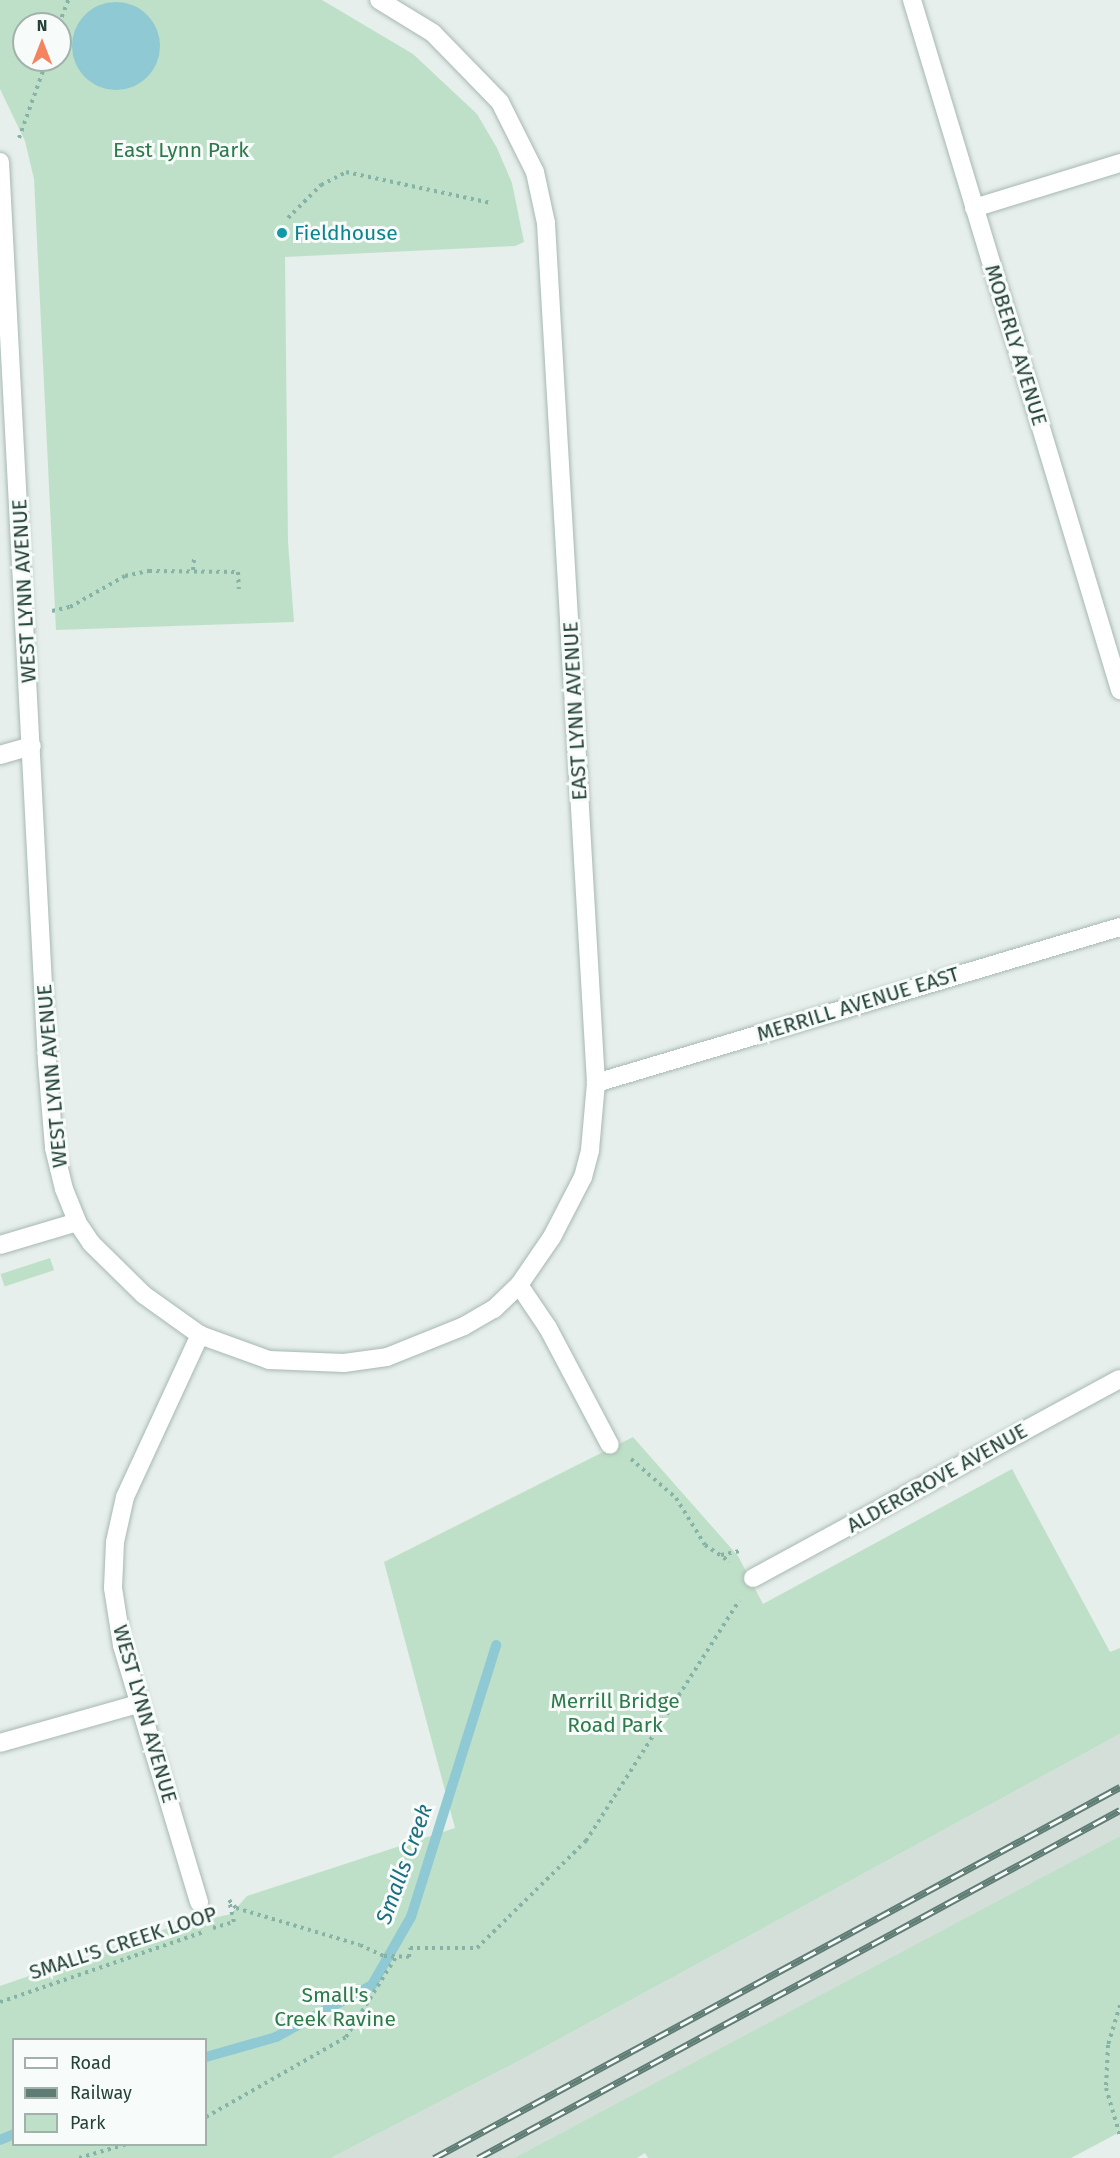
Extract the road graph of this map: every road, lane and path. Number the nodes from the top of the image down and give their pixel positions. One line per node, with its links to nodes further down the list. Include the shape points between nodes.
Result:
1 (380, 0): 18 (street, EAST LYNN AVENUE, via 433,33 500,102 535,172 546,223)
2 (912, 0): 8 (street, MOBERLY AVENUE)
3 (43, 72): 4 (path)
4 (19, 138)
5 (0, 162): 15 (street, WEST LYNN AVENUE)
6 (1120, 163): 8 (street)
7 (490, 203): 9 (path, via 346,172 321,184)
8 (974, 208): 14 (street, MOBERLY AVENUE)
9 (288, 218)
10 (194, 558): 11 (path)
11 (193, 570): 12 (path, via 206,575 238,572); 13 (path, via 125,576 70,607)
12 (239, 589)
13 (51, 612)
14 (1120, 690)
15 (32, 746): 16 (street); 19 (street, WEST LYNN AVENUE, via 54,1148)
16 (0, 755)
17 (1120, 927): 18 (street, MERRILL AVENUE EAST)
18 (596, 1083): 21 (street, EAST LYNN AVENUE, via 590,1150 583,1177 552,1237)
19 (77, 1222): 20 (street); 22 (street, WEST LYNN AVENUE, via 91,1243 144,1295)
20 (0, 1245)
21 (519, 1285): 22 (street, EAST LYNN AVENUE, via 494,1309 464,1326 387,1357 344,1363 269,1360); 24 (street, via 549,1328)
22 (200, 1335): 28 (street, WEST LYNN AVENUE, via 125,1497 115,1542 115,1599 122,1646)
23 (1120, 1378): 27 (street, ALDERGROVE AVENUE)
24 (610, 1445): 26 (path, via 675,1498 705,1545)
25 (745, 1548): 26 (path)
26 (720, 1555): 27 (path)
27 (753, 1578): 33 (path, via 586,1840 477,1948 410,1948 409,1957)
28 (138, 1704): 29 (street); 32 (street, WEST LYNN AVENUE)
29 (0, 1743)
30 (219, 1900): 31 (path)
31 (229, 1900): 33 (path, SMALL'S CREEK LOOP, via 236,1908); 34 (path, via 234,1922 34,1987)
32 (200, 1902)
33 (396, 1957): 36 (path, via 346,2037)
34 (0, 2002)
35 (1120, 2005): 37 (path, via 1108,2045 1106,2088)
36 (207, 2116)
37 (1120, 2136)
38 (123, 2146): 39 (path)
39 (79, 2158)

